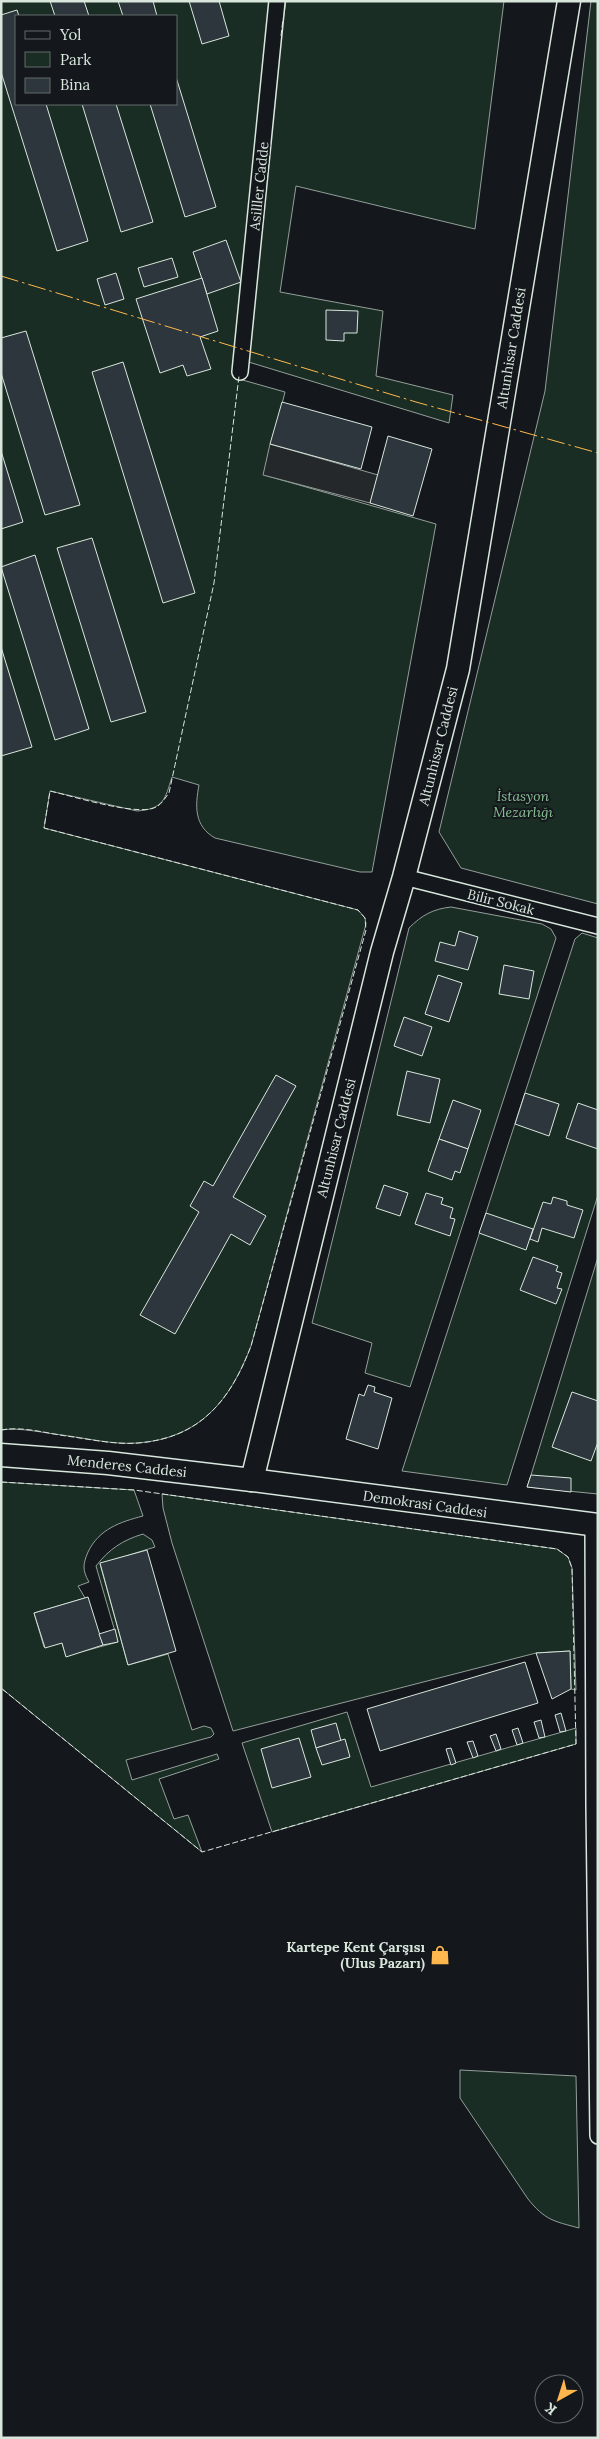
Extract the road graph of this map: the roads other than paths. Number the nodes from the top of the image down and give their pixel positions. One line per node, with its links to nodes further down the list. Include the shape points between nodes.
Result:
1 (277, 1): 3 (street, Asilller Cadde)
2 (569, 1): 4 (street, Altunhisar Caddesi, via 458,669)
3 (240, 372)
4 (404, 878): 5 (street, Bilir Sokak); 7 (street, Altunhisar Caddesi, via 380,962)
5 (598, 926)
6 (1, 1456): 7 (street, Menderes Caddesi, via 108,1463)
7 (252, 1480): 8 (street, Demokrasi Caddesi)
8 (595, 1525): 9 (street)
9 (597, 2093): 10 (street)
10 (598, 2136)

